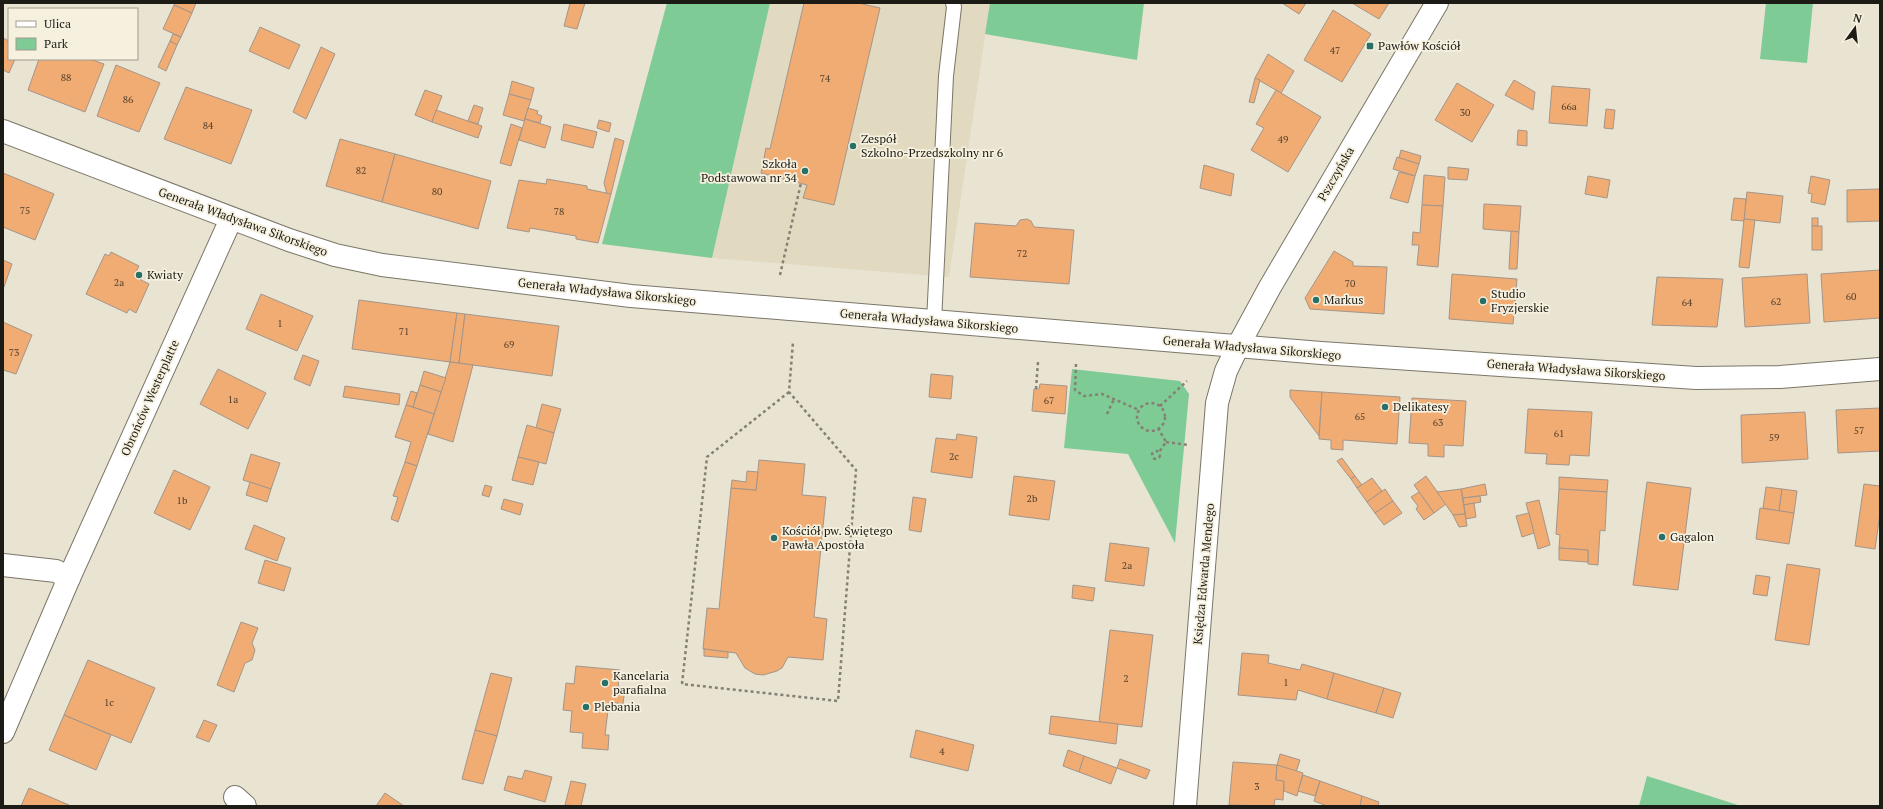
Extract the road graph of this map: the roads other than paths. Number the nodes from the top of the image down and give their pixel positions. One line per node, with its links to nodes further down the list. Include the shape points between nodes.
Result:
1 (953, 3): 5 (lane, via 946,76)
2 (1437, 3): 6 (street, Pszczyńska)
3 (3, 131): 4 (street, Generała Władysława Sikorskiego)
4 (231, 219): 5 (street, Generała Władysława Sikorskiego, via 335,255 382,265 631,296); 9 (street, Obrońców Westerplatte)
5 (934, 322): 6 (street, Generała Władysława Sikorskiego)
6 (1238, 346): 7 (street, Generała Władysława Sikorskiego, via 1696,378 1780,377); 11 (street, Księdza Edwarda Mendego, via 1226,371 1217,403)
7 (1880, 369)
8 (3, 565): 9 (street, via 56,571)
9 (70, 578): 10 (street, Obrońców Westerplatte)
10 (3, 732)
11 (1185, 806)

